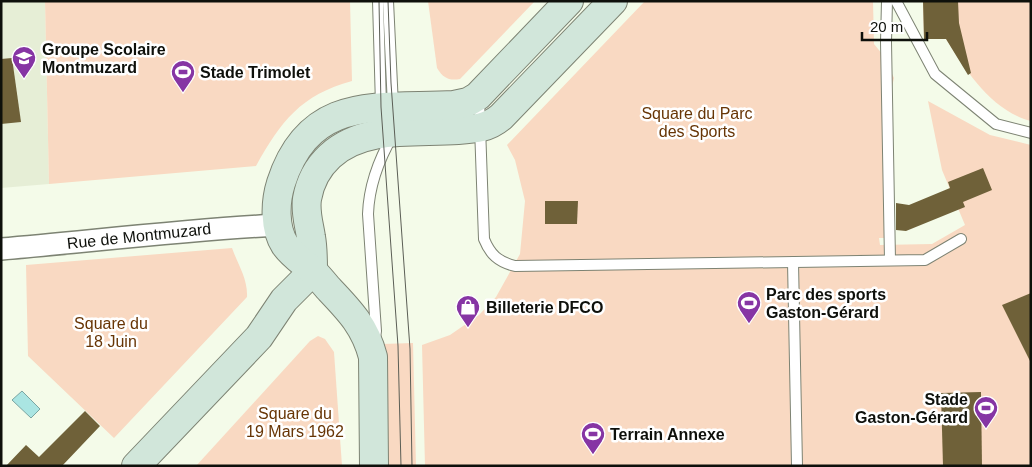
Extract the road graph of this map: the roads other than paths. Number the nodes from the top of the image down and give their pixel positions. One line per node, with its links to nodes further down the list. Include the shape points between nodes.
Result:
1 (378, 1): 8 (lane)
2 (388, 1): 8 (lane)
3 (570, 1): 7 (main road)
4 (613, 1): 9 (main road, via 501,117)
5 (887, 1): 14 (lane)
6 (896, 1): 10 (lane, via 935,74 996,124)
7 (478, 96): 8 (main road, via 468,102); 9 (lane)
8 (391, 117): 9 (main road, via 433,132); 11 (main road, via 355,110 340,114 322,124 303,141 292,156 280,188); 16 (main road, via 371,135 344,145 314,175 306,201); 17 (lane, via 368,200 376,331)
9 (480, 128): 15 (lane, via 484,239 489,250 506,264)
10 (1031, 133)
11 (277, 225): 13 (street, Rue de Montmuzard, via 200,229); 16 (main road, via 291,252)
12 (961, 239): 14 (lane, via 925,260)
13 (1, 249)
14 (890, 260): 15 (lane)
15 (793, 262): 20 (lane)
16 (319, 278): 17 (main road, via 358,321); 18 (main road, via 284,300 259,337)
17 (373, 356): 19 (main road)
18 (136, 466)
19 (374, 466)
20 (797, 466)

